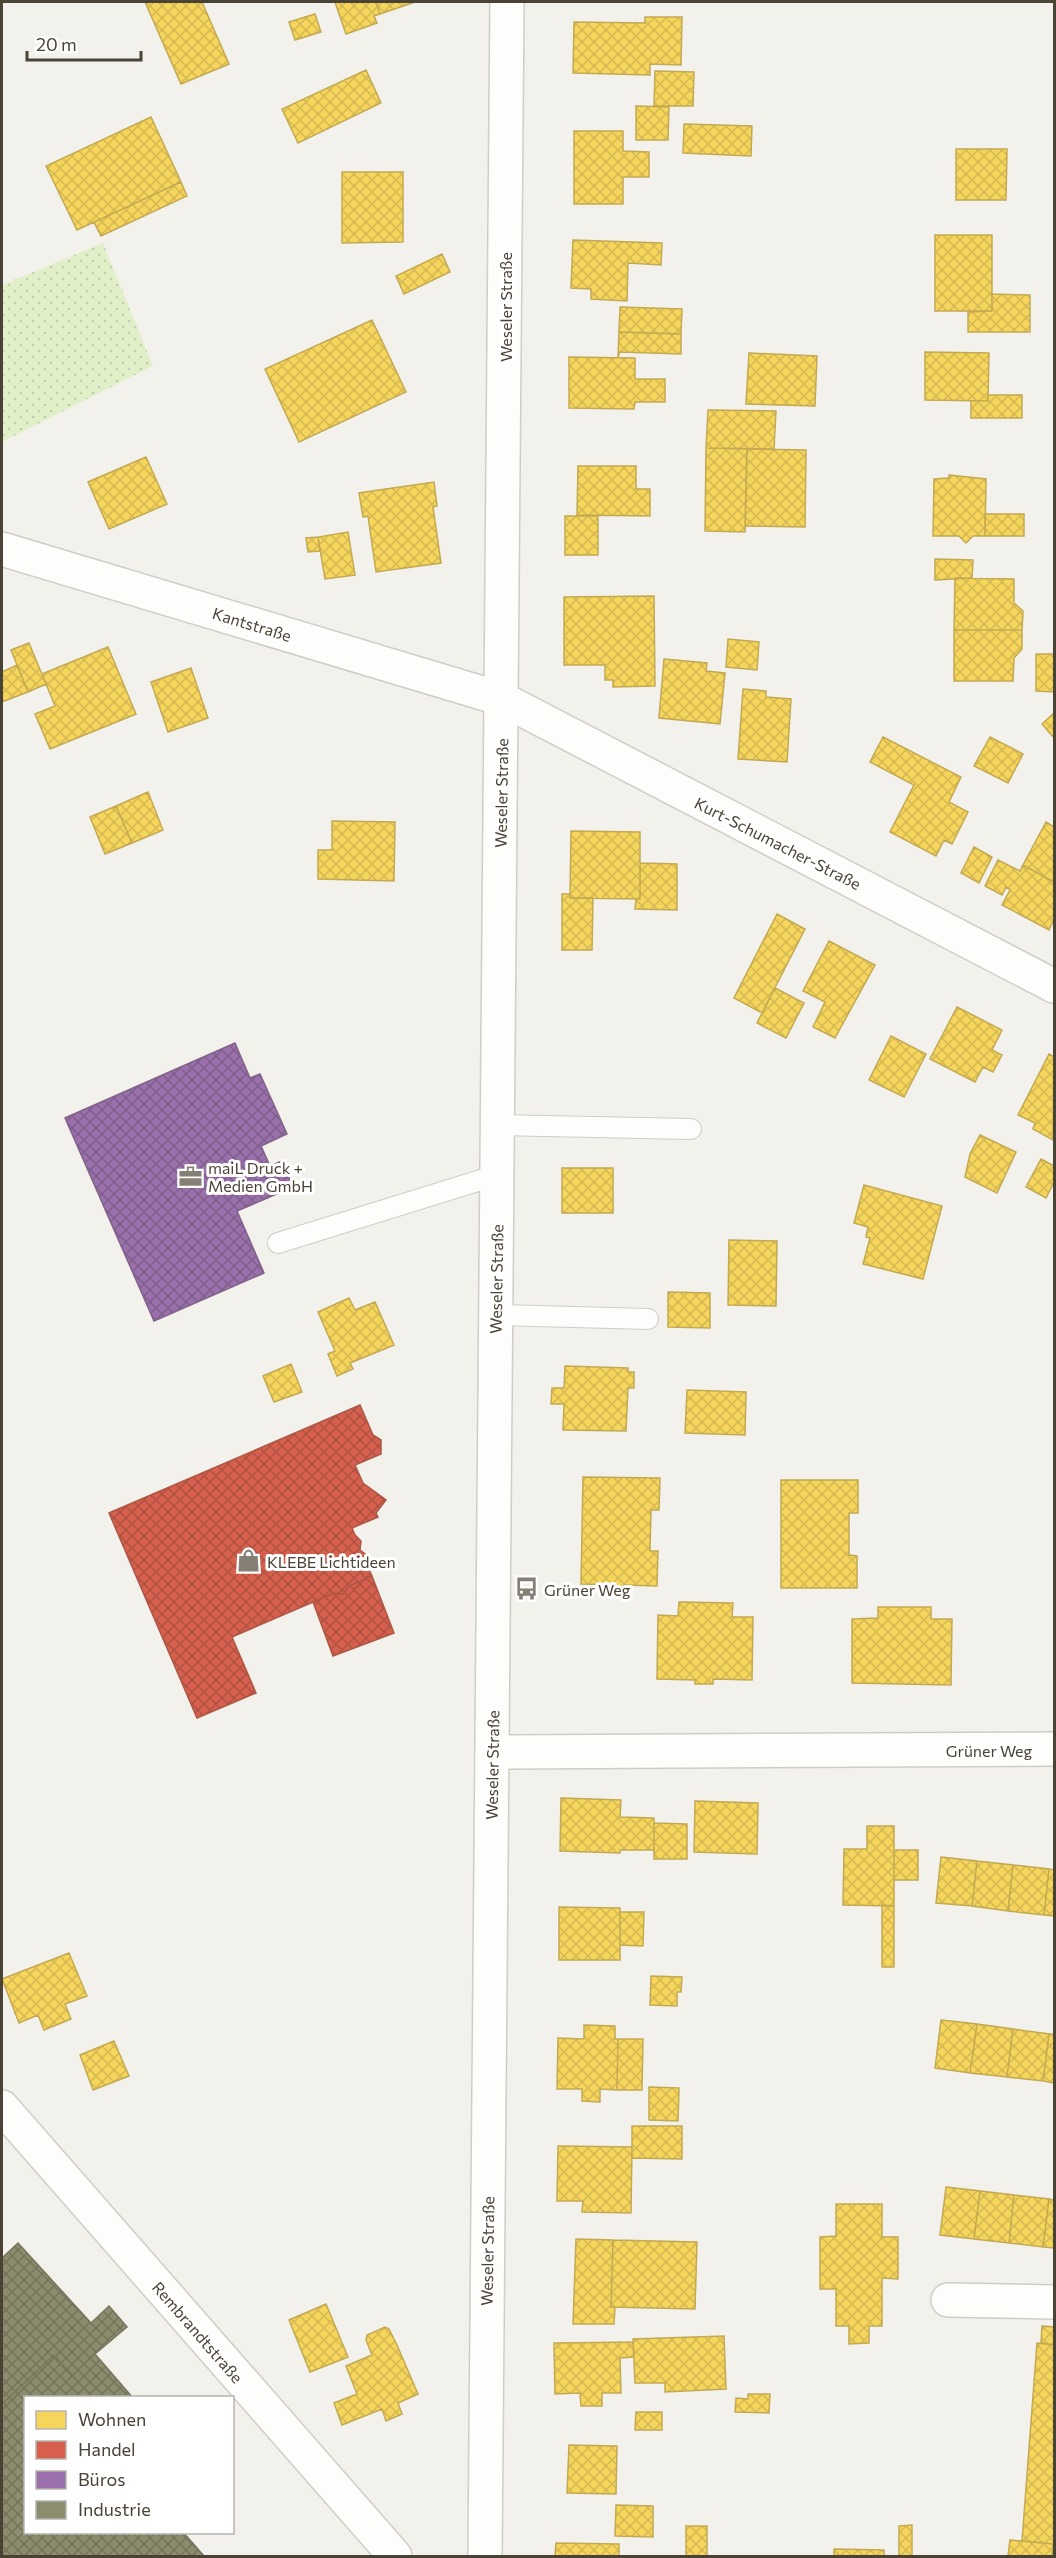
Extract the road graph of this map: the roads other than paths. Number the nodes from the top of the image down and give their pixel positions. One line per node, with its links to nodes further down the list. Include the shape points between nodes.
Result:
1 (507, 2): 3 (street, Weseler Straße)
2 (2, 549): 3 (street, Kantstraße)
3 (502, 699): 4 (street, Kurt-Schumacher-Straße); 5 (street, Weseler Straße)
4 (1054, 986)
5 (498, 1125): 6 (lane); 7 (street, Weseler Straße)
6 (691, 1129)
7 (497, 1175): 8 (lane); 9 (street, Weseler Straße)
8 (278, 1243)
9 (496, 1315): 10 (lane); 12 (street, Weseler Straße)
10 (648, 1319)
11 (1054, 1749): 12 (street, Grüner Weg)
12 (492, 1752): 17 (street, Weseler Straße)
13 (2, 2107): 16 (street, Rembrandtstraße)
14 (948, 2300): 15 (street)
15 (1054, 2302)
16 (395, 2556)
17 (485, 2556)

